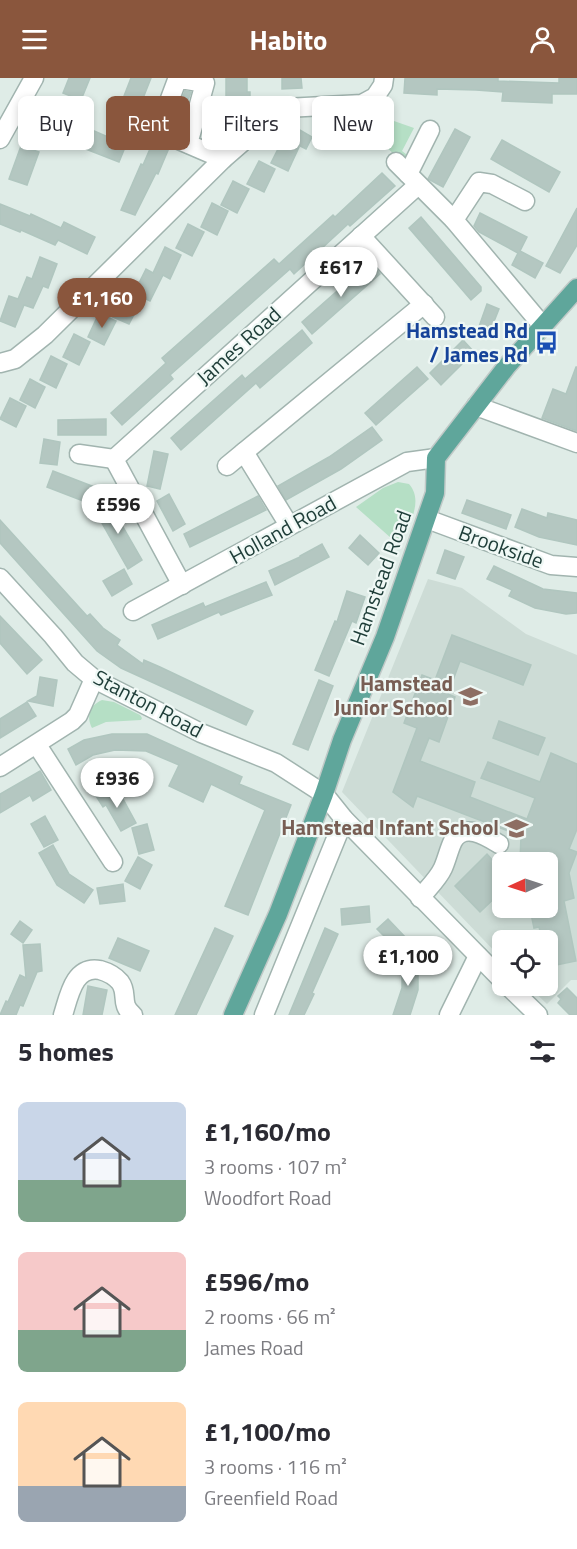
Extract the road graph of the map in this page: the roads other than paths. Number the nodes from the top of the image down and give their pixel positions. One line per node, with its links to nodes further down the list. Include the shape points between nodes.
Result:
1 (34, 78): 4 (street)
2 (384, 78): 6 (street, via 375,97 362,104 278,111)
3 (430, 130): 7 (street)
4 (0, 139)
5 (190, 145): 6 (street)
6 (223, 159): 13 (street, via 45,335 15,359)
7 (407, 174): 9 (street); 10 (street, James Road)
8 (525, 201): 9 (street, via 492,183 480,182)
9 (453, 220): 12 (street)
10 (361, 236): 16 (street, via 430,310); 19 (street, James Road)
11 (577, 288): 12 (main road)
12 (542, 325): 14 (main road)
13 (0, 363)
14 (476, 406): 15 (street); 18 (main road)
15 (577, 443)
16 (244, 452): 20 (street); 22 (street)
17 (78, 454): 19 (street)
18 (436, 458): 21 (main road, Hamstead Road, via 435,493); 25 (street, Holland Road, via 407,462)
19 (114, 459): 25 (street)
20 (227, 466)
21 (427, 519): 23 (street, Brookside, via 551,565); 30 (main road, Hamstead Road)
22 (287, 522)
23 (577, 567)
24 (0, 578): 27 (street, Stanton Road, via 75,663)
25 (182, 585): 26 (street, Holland Road)
26 (133, 611)
27 (94, 679): 28 (street, via 78,715); 30 (street, Stanton Road, via 201,733 276,763)
28 (37, 745): 29 (street); 33 (street)
29 (0, 767)
30 (324, 794): 31 (street, Stanton Road); 40 (main road, Hamstead Road, via 278,914)
31 (344, 819): 34 (street, Stanton Road); 41 (street)
32 (499, 844): 34 (street, via 469,830 463,832 454,839 438,877)
33 (102, 855)
34 (420, 898): 35 (street, Stanton Road)
35 (478, 956): 36 (street, Stanton Road); 42 (street)
36 (492, 970)
37 (518, 996): 43 (street)
38 (63, 1015): 39 (street, via 71,989 81,973 91,969 106,972 119,981 124,1003)
39 (133, 1015)
40 (233, 1015)
41 (264, 1015)
42 (449, 1015)
43 (538, 1015)

